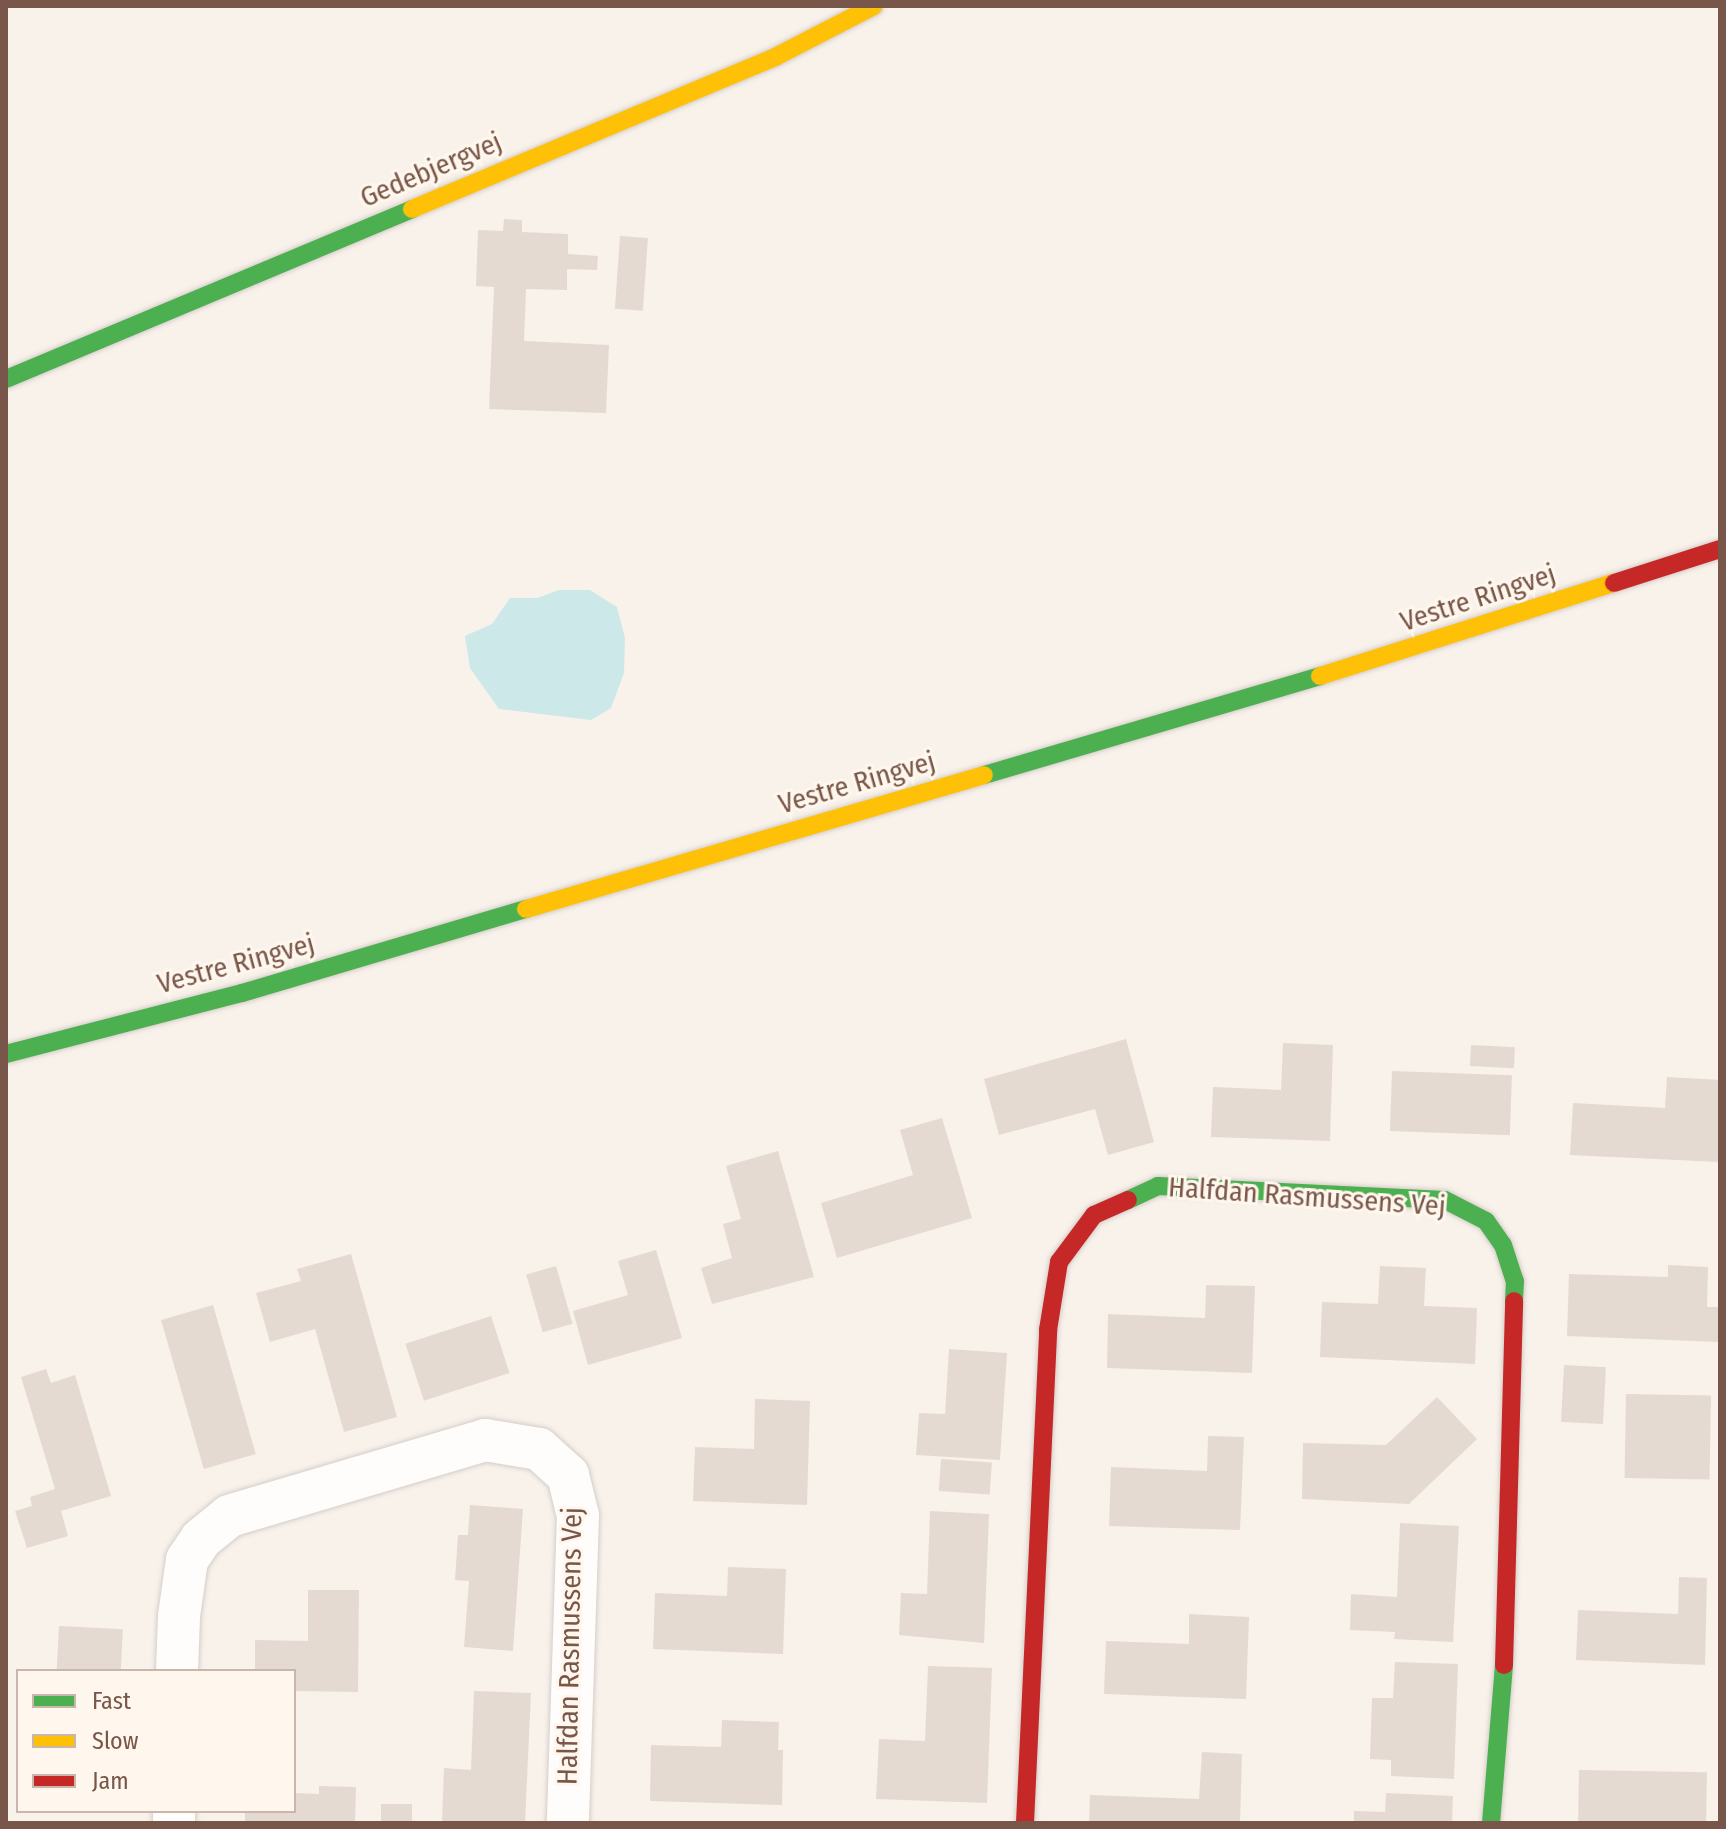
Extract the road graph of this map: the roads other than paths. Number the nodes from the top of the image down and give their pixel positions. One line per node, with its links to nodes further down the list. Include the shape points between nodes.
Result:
1 (874, 6): 2 (street, Gedebjergvej, via 775,57)
2 (6, 379)
3 (1720, 549): 4 (street, Vestre Ringvej, via 1354,666 242,993)
4 (6, 1054)
5 (177, 1669): 6 (street, Halfdan Rasmussens Vej, via 187,1560 201,1539 229,1516 485,1440 539,1449 568,1475 578,1516)
6 (568, 1823)
7 (1025, 1823): 8 (street, Halfdan Rasmussens Vej, via 1048,1330 1059,1262 1094,1215 1158,1186 1445,1200 1486,1221 1503,1245 1515,1281 1504,1674)
8 (1491, 1823)

